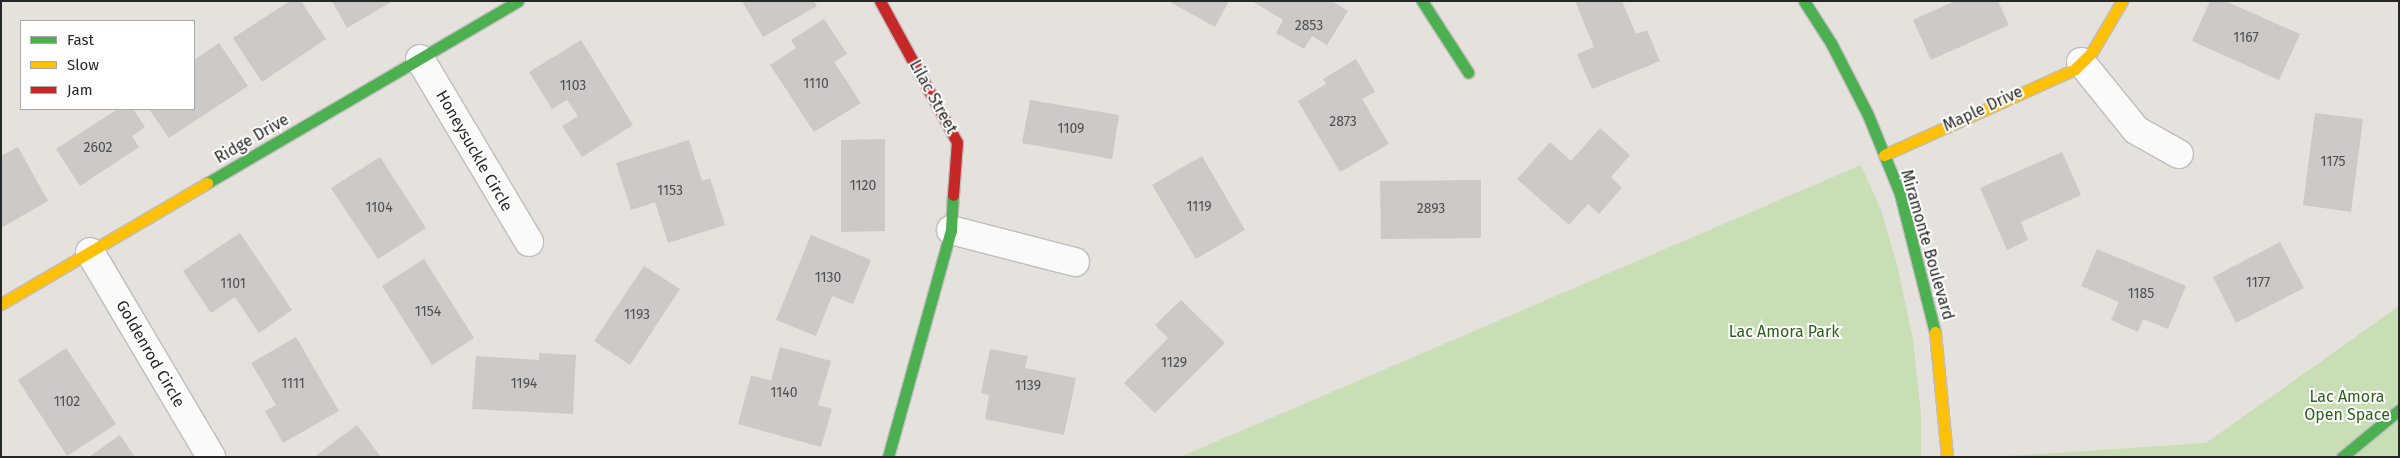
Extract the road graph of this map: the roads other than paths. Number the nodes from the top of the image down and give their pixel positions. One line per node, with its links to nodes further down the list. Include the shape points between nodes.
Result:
1 (518, 1): 6 (street, Ridge Drive)
2 (880, 1): 11 (street, Lilac Street, via 957,142)
3 (1422, 1): 8 (street)
4 (1804, 1): 10 (street, Miramonte Boulevard, via 1835,51)
5 (2122, 1): 7 (street, Maple Drive, via 2109,26)
6 (420, 59): 12 (street, Honeysuckle Circle); 13 (street, Ridge Drive)
7 (2081, 62): 9 (street, via 2136,130); 10 (street, Maple Drive, via 2075,69)
8 (1468, 72)
9 (2179, 154)
10 (1884, 155): 19 (street, Miramonte Boulevard, via 1900,194 1929,300 1938,351)
11 (951, 230): 14 (street); 18 (street, Lilac Street)
12 (529, 242)
13 (90, 252): 15 (street, Ridge Drive); 17 (street, Goldenrod Circle)
14 (1075, 262)
15 (1, 304)
16 (2399, 410): 20 (street)
17 (210, 457)
18 (888, 457)
19 (1948, 457)
20 (2342, 457)

